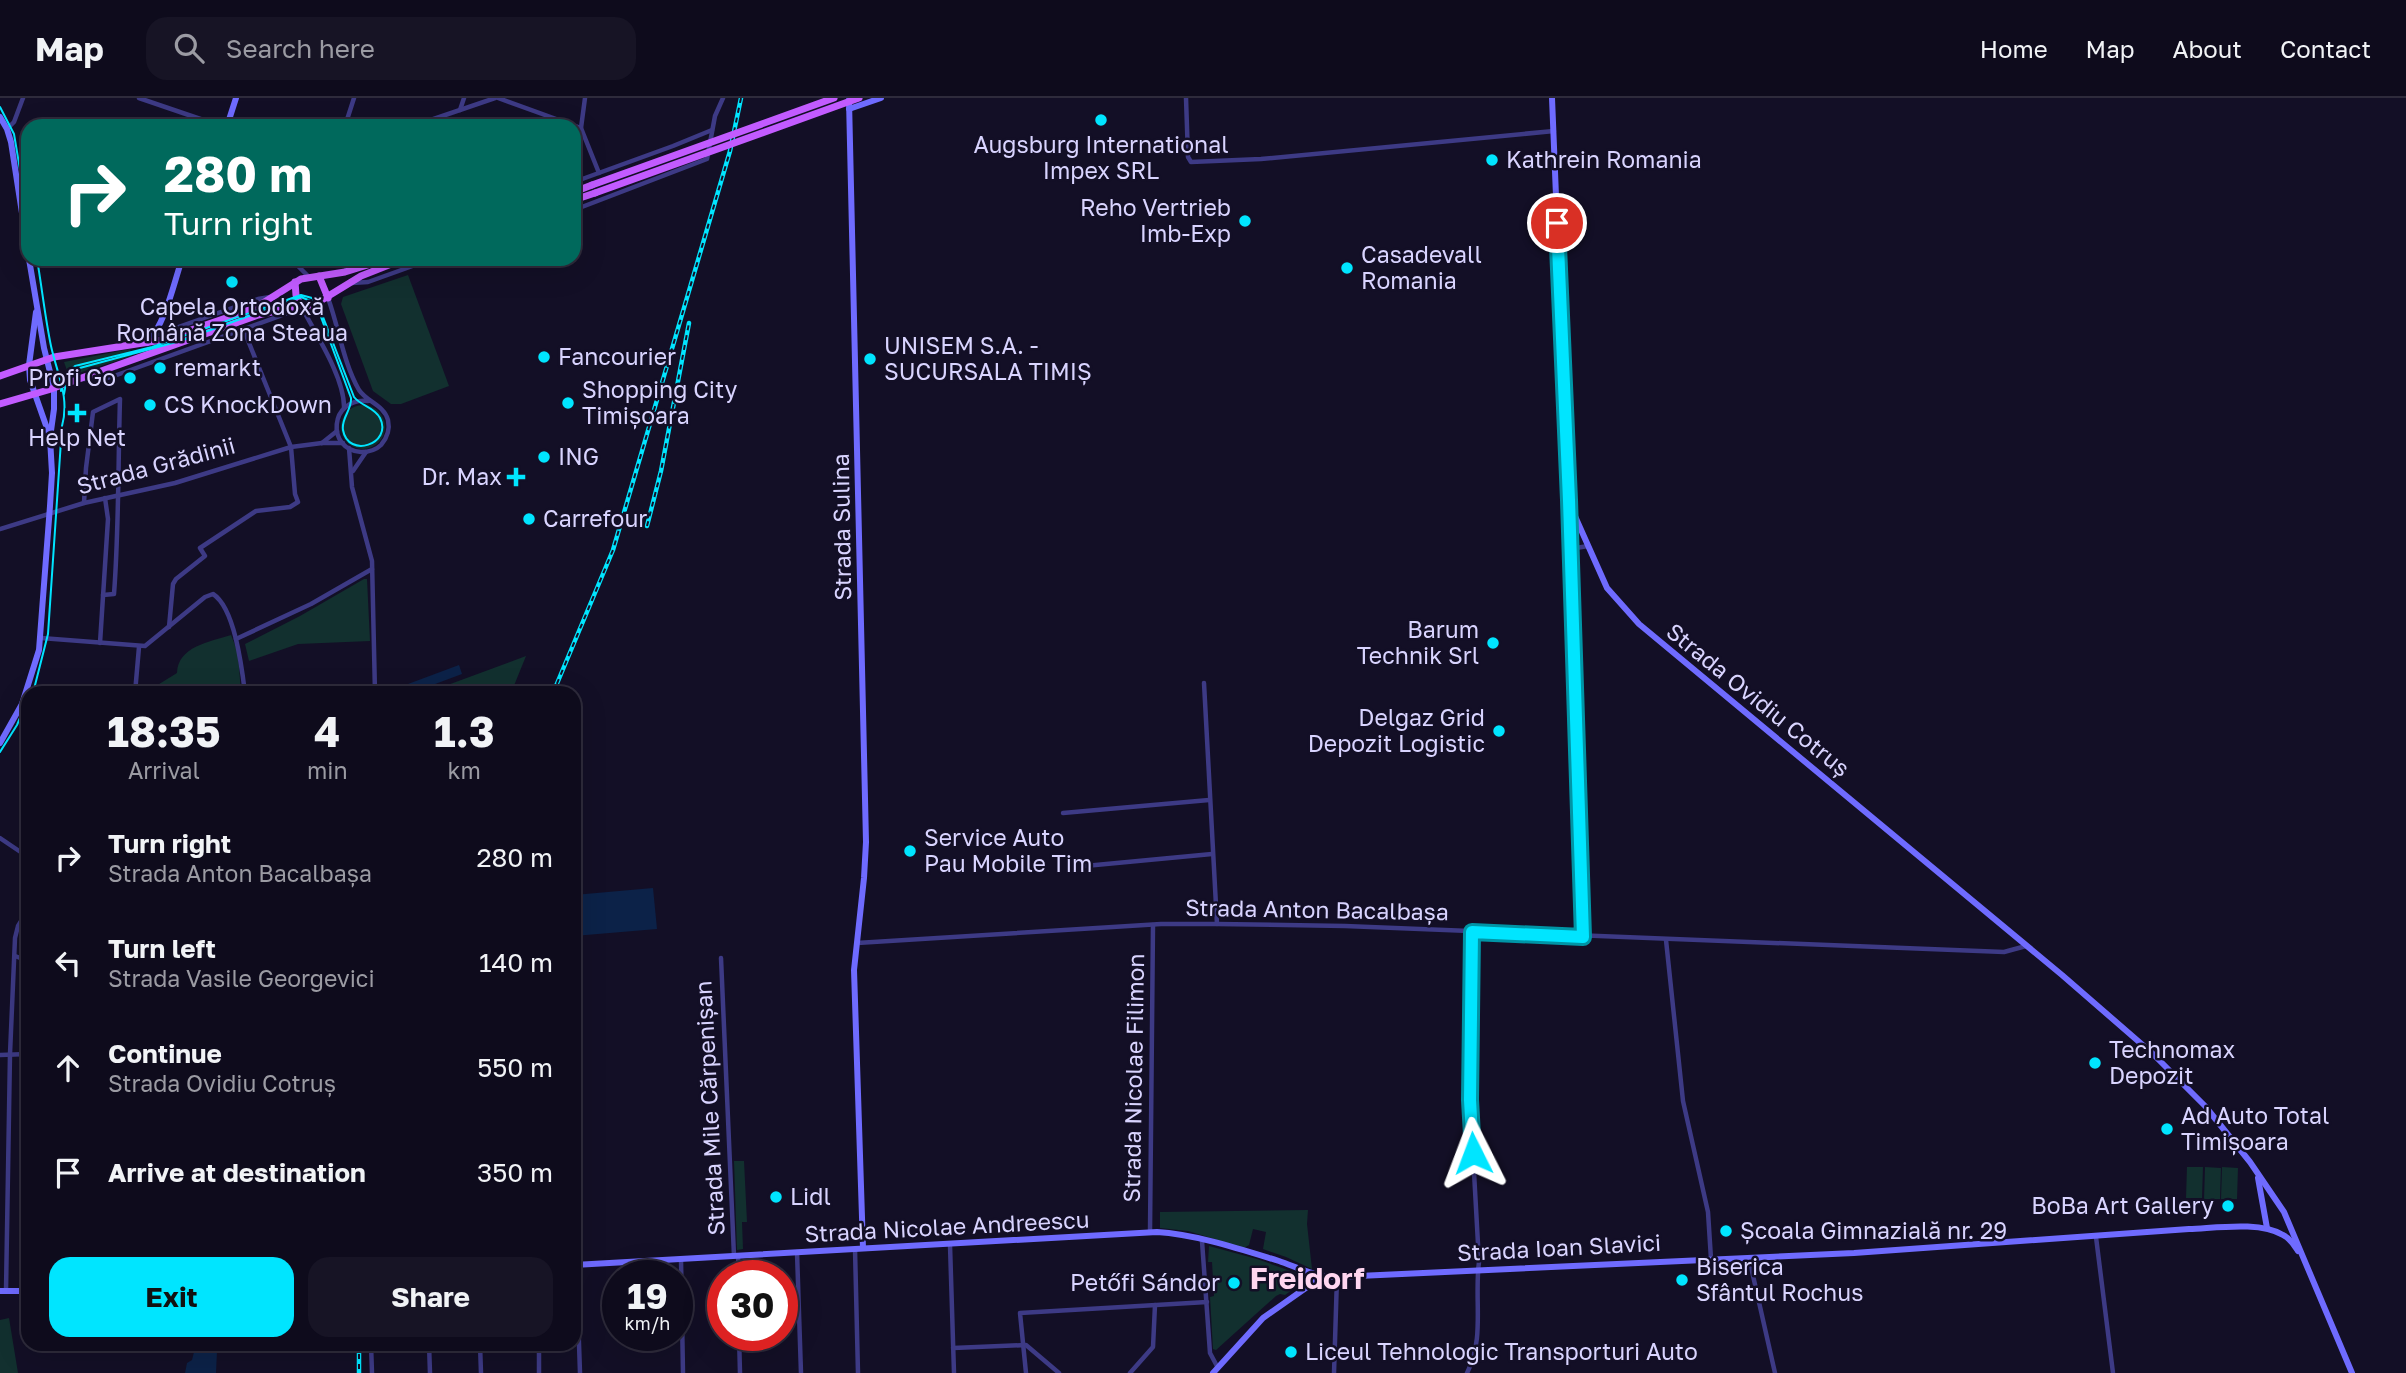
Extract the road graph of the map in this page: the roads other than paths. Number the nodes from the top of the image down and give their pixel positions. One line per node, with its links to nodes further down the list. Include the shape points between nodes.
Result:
1 (23, 98): 24 (street)
2 (139, 98): 18 (street)
3 (236, 98): 19 (main road)
4 (354, 98): 20 (street)
5 (464, 98): 16 (street)
6 (496, 98): 16 (street); 22 (street)
7 (586, 98): 23 (street)
8 (723, 98): 25 (street)
9 (834, 98): 31 (main road, bridge)
10 (849, 98): 15 (main road, Strada Sulina)
11 (859, 98): 31 (main road, bridge)
12 (881, 98): 15 (main road)
13 (1186, 98): 26 (street, via 1189,160 1261,159)
14 (1552, 98): 26 (main road, Strada Ovidiu Cotruș)
15 (849, 109): 108 (main road, Strada Sulina, via 866,842)
16 (460, 110): 21 (street)
17 (0, 117): 24 (main road)
18 (200, 119)
19 (229, 119)
20 (347, 119)
21 (440, 119)
22 (556, 119)
23 (581, 128): 28 (street)
24 (7, 129): 35 (main road)
25 (712, 130): 27 (street); 29 (street, via 707,159)
26 (1554, 131): 76 (main road, Strada Ovidiu Cotruș)
27 (656, 152): 28 (street); 29 (street, via 670,161 671,168)
28 (600, 173): 30 (street)
29 (664, 175): 34 (street)
30 (581, 180)
31 (594, 189): 32 (main road); 33 (main road)
32 (581, 191)
33 (581, 196)
34 (581, 207)
35 (21, 211)
36 (30, 266): 50 (main road)
37 (180, 266): 52 (main road)
38 (298, 266): 44 (street); 46 (street)
39 (350, 266): 43 (street)
40 (364, 266): 43 (main road)
41 (385, 266): 47 (main road)
42 (413, 266): 47 (street, via 369,282)
43 (345, 272): 45 (main road)
44 (308, 276): 45 (main road); 46 (main road)
45 (319, 276): 49 (main road)
46 (295, 282): 48 (main road); 51 (main road)
47 (351, 283): 49 (main road)
48 (275, 297): 54 (street); 56 (main road, via 255,308)
49 (328, 298): 51 (main road); 63 (street, via 347,360)
50 (36, 307): 57 (main road); 58 (main road)
51 (302, 308): 53 (street); 60 (main road, via 258,315); 65 (street, via 327,353)
52 (163, 316): 54 (street); 55 (main road)
53 (243, 328): 60 (street, via 114,376); 70 (street)
54 (166, 331): 55 (street)
55 (153, 336): 56 (main road)
56 (147, 343): 57 (main road)
57 (46, 359): 58 (main road); 61 (main road)
58 (29, 365): 59 (main road); 62 (main road)
59 (0, 376)
60 (78, 379): 61 (main road)
61 (54, 388): 62 (main road); 67 (main road)
62 (35, 395): 64 (main road); 67 (main road)
63 (368, 401): 65 (street); 72 (street, via 381,408 389,425 383,443)
64 (0, 404)
65 (344, 408): 66 (street)
66 (337, 431): 68 (street); 69 (street)
67 (50, 438): 78 (main road)
68 (322, 443): 69 (street, Strada Grădinii); 70 (street, Strada Grădinii)
69 (343, 443): 71 (street)
70 (291, 447): 74 (street, Strada Grădinii, via 175,483); 84 (street, via 298,502 256,512 200,548 205,556 173,584)
71 (349, 448): 72 (street); 73 (street)
72 (366, 452): 73 (street)
73 (352, 475): 82 (street)
74 (117, 495): 75 (street, Strada Grădinii); 77 (street, via 120,399 93,412); 83 (street, via 114,594)
75 (105, 498): 77 (street, Strada Grădinii); 83 (street)
76 (1569, 500): 80 (main road, Strada Ovidiu Cotruș); 81 (street)
77 (84, 503): 78 (street, Strada Grădinii)
78 (50, 514): 79 (street, Strada Grădinii); 85 (main road)
79 (0, 529)
80 (1588, 546): 81 (street); 109 (main road, Strada Ovidiu Cotruș, via 1607,588 1639,624)
81 (1570, 550): 106 (street)
82 (372, 569): 86 (street); 93 (street)
83 (103, 595): 87 (street)
84 (169, 627): 86 (street, via 213,594); 88 (street, via 150,644)
85 (41, 638): 87 (street); 90 (main road)
86 (236, 639): 92 (street)
87 (100, 643): 88 (street)
88 (139, 647): 91 (street)
89 (1204, 682): 96 (street)
90 (28, 686)
91 (136, 686)
92 (244, 686)
93 (375, 686)
94 (21, 706): 95 (main road)
95 (0, 743)
96 (1209, 800): 97 (street); 100 (street)
97 (1063, 813)
98 (0, 838): 99 (street)
99 (21, 852)
100 (1212, 854): 101 (street); 103 (street)
101 (1085, 866)
102 (21, 922): 110 (street)
103 (1217, 924): 104 (street, Strada Anton Bacalbașa); 105 (street, Strada Anton Bacalbașa)
104 (1153, 925): 108 (street, Strada Anton Bacalbașa); 118 (street, Strada Nicolae Filimon)
105 (1472, 932): 106 (street, Strada Anton Bacalbașa); 131 (street, via 1470,1100)
106 (1583, 937): 107 (street, Strada Anton Bacalbașa)
107 (1666, 940): 109 (street, Strada Anton Bacalbașa, via 2004,952); 128 (street, via 1683,1101 1708,1212)
108 (857, 943): 122 (main road, Strada Sulina)
109 (2026, 945): 116 (main road, Strada Ovidiu Cotruș, via 2163,1063)
110 (15, 956): 111 (street); 113 (street)
111 (21, 958)
112 (721, 958): 125 (street, Strada Mile Cărpenișan)
113 (10, 1054): 114 (street); 115 (street); 134 (street)
114 (21, 1054)
115 (0, 1055)
116 (2257, 1172): 117 (main road, Strada Ovidiu Cotruș); 123 (main road, Strada Ovidiu Cotruș, via 2284,1212)
117 (2267, 1228): 119 (main road, Strada Ioan Slavici); 123 (main road, via 2284,1235)
118 (1150, 1232): 120 (main road, Strada Nicolae Andreescu); 121 (main road, Strada Nicolae Andreescu)
119 (2096, 1237): 126 (main road, Strada Ioan Slavici); 163 (street)
120 (1202, 1241): 132 (main road, Strada Nicolae Andreescu); 136 (street)
121 (950, 1245): 122 (main road, Strada Nicolae Andreescu); 139 (street)
122 (859, 1249): 124 (main road, Strada Nicolae Andreescu); 155 (street)
123 (2298, 1251): 164 (main road, Strada Ovidiu Cotruș)
124 (797, 1252): 125 (main road, Strada Nicolae Andreescu); 154 (street)
125 (736, 1256): 127 (main road, Strada Nicolae Andreescu); 129 (street, Strada Mile Cărpenișan)
126 (1749, 1257): 128 (main road, Strada Ioan Slavici); 162 (street)
127 (681, 1259): 130 (main road, Strada Nicolae Andreescu); 152 (street)
128 (1711, 1259): 131 (main road, Strada Ioan Slavici)
129 (736, 1260)
130 (581, 1264)
131 (1478, 1270): 133 (main road, Strada Ioan Slavici); 161 (street, via 1478,1339)
132 (1316, 1275): 133 (main road, Strada Ioan Slavici); 146 (main road, via 1310,1285 1263,1318)
133 (1337, 1277): 160 (street)
134 (3, 1291): 135 (main road)
135 (21, 1291)
136 (1207, 1302): 137 (street); 146 (street)
137 (1156, 1305): 138 (street, via 1020,1313); 159 (street, via 1153,1347)
138 (1022, 1345): 139 (street); 157 (street); 158 (street)
139 (953, 1348): 156 (street)
140 (371, 1351): 147 (street)
141 (429, 1351): 148 (street)
142 (480, 1351): 149 (street)
143 (539, 1351): 150 (street)
144 (579, 1351): 151 (street)
145 (739, 1351): 153 (street)
146 (1215, 1370)
147 (372, 1373)
148 (430, 1373)
149 (481, 1373)
150 (539, 1373)
151 (580, 1373)
152 (683, 1373)
153 (740, 1373)
154 (801, 1373)
155 (858, 1373)
156 (954, 1373)
157 (1026, 1373)
158 (1059, 1373)
159 (1130, 1373)
160 (1334, 1373)
161 (1467, 1373)
162 (1775, 1373)
163 (2113, 1373)
164 (2352, 1373)

